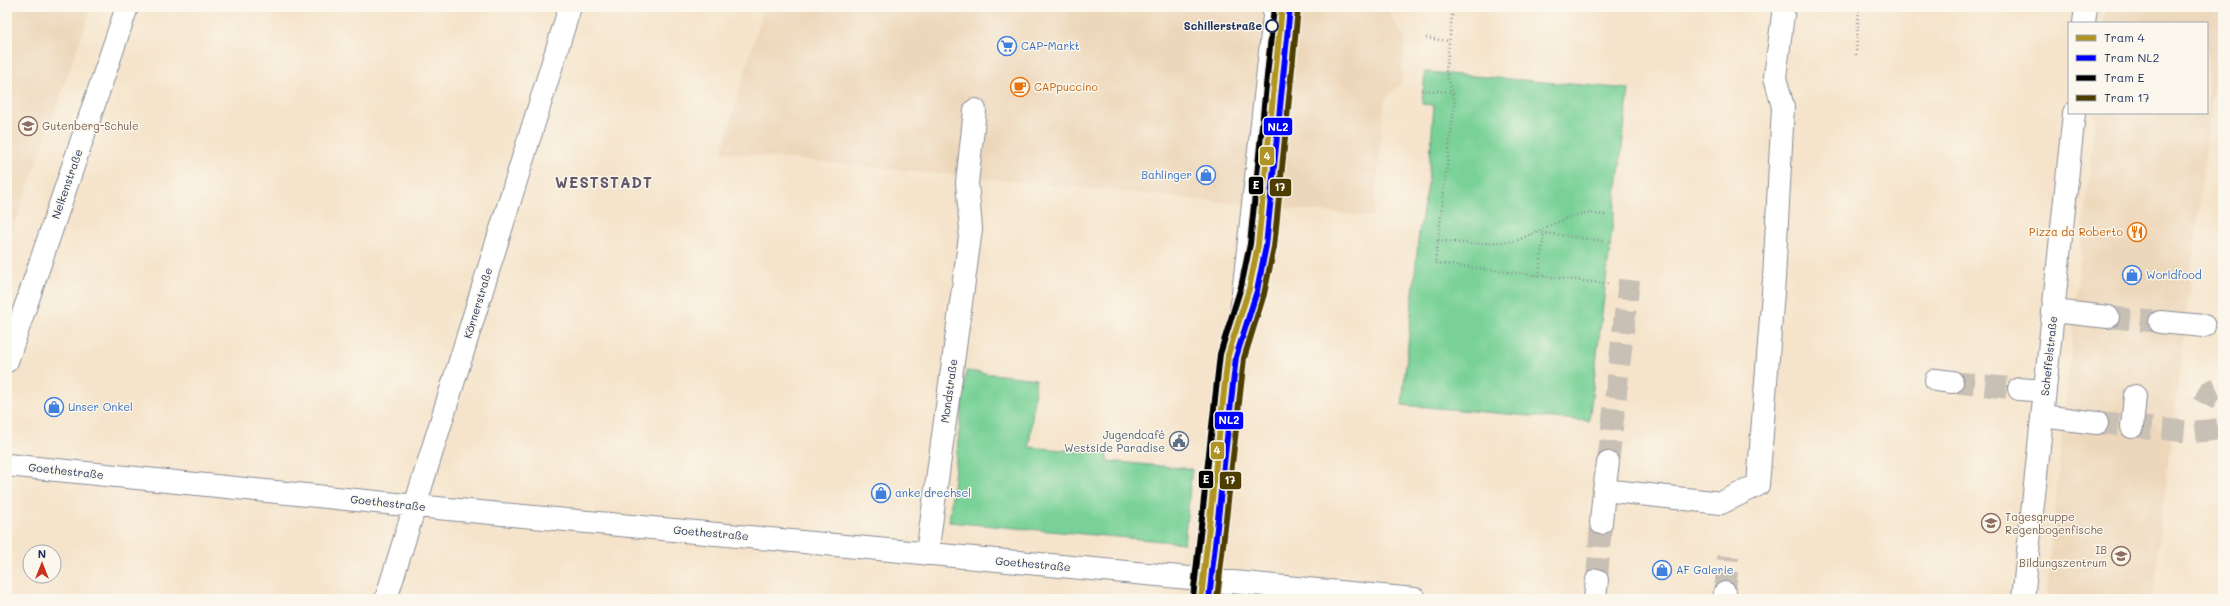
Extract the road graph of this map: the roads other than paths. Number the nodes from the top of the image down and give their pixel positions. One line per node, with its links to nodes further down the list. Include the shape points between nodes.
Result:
1 (127, 7): 13 (street, Nelkenstraße)
2 (570, 7): 23 (street, Körnerstraße)
3 (1274, 7): 26 (street)
4 (1784, 7): 22 (street, via 1775,77 1783,107 1774,279 1758,485 1720,503)
5 (2086, 7): 6 (street)
6 (2084, 22)
7 (975, 110): 25 (street, Mondstraße, via 967,183 971,229)
8 (2074, 114): 9 (street, Scheffelstraße)
9 (2053, 311): 10 (street); 15 (street, Scheffelstraße)
10 (2108, 317)
11 (2160, 322): 12 (street)
12 (2204, 326)
13 (7, 361)
14 (2018, 389): 15 (street)
15 (2045, 391): 17 (street, Scheffelstraße)
16 (2135, 396): 19 (street)
17 (2042, 416): 18 (street); 29 (street, Scheffelstraße)
18 (2097, 423)
19 (2132, 427)
20 (1608, 463): 22 (street)
21 (7, 465): 23 (street, Goethestraße)
22 (1604, 490): 24 (street)
23 (416, 506): 25 (street, Goethestraße); 27 (street, Körnerstraße)
24 (1601, 523)
25 (928, 554): 26 (street, Goethestraße)
26 (1210, 589): 28 (street, Goethestraße)
27 (386, 599)
28 (1415, 599)
29 (2022, 599)

